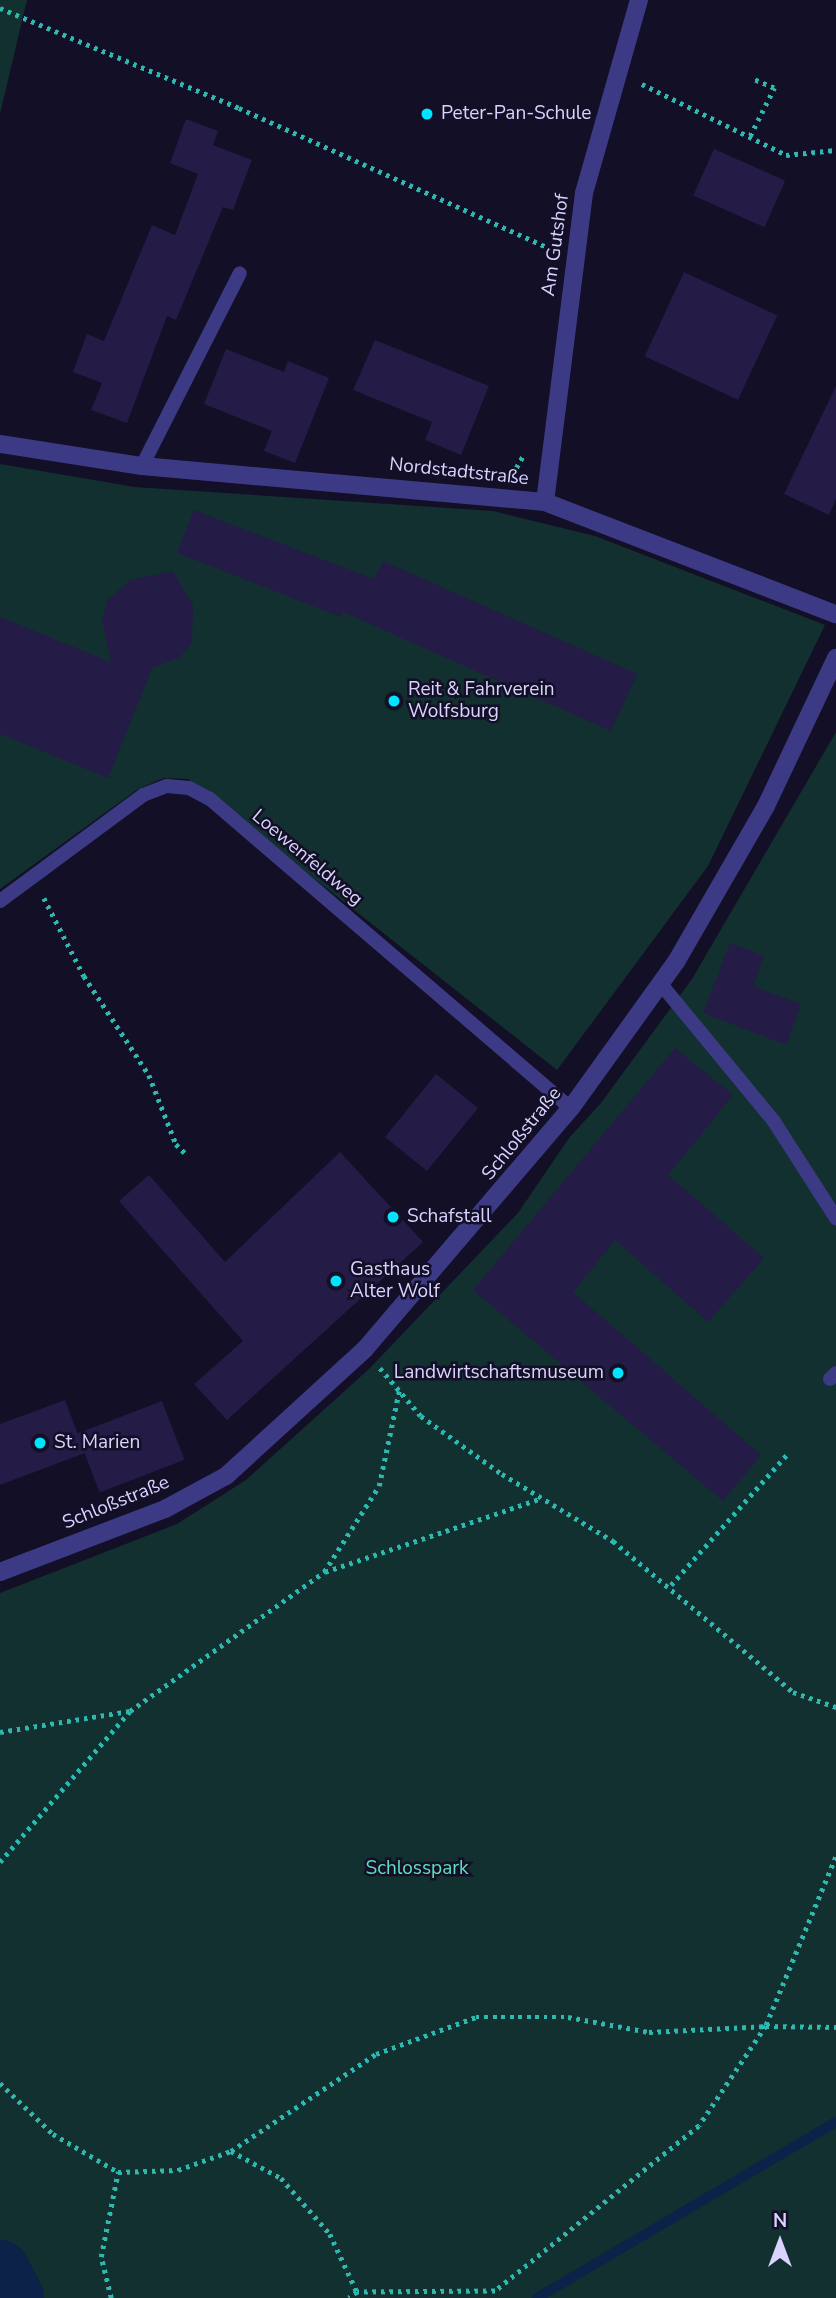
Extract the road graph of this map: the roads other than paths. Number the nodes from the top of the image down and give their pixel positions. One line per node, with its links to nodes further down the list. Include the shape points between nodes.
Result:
1 (639, 0): 5 (street, Am Gutshof, via 584,193)
2 (240, 273): 4 (lane)
3 (0, 444): 4 (street, Nordstadtstraße)
4 (142, 466): 5 (street, Nordstadtstraße)
5 (545, 502): 6 (street, Nordstadtstraße)
6 (836, 614)
7 (836, 658): 9 (street, Schloßstraße, via 766,806)
8 (0, 901): 10 (lane, Loewenfeldweg, via 143,795 167,786 189,788 210,800)
9 (660, 983): 10 (street, Schloßstraße); 11 (lane, via 773,1121)
10 (571, 1108): 12 (street, Schloßstraße, via 365,1349 226,1476 166,1509)
11 (836, 1218)
12 (0, 1572)

